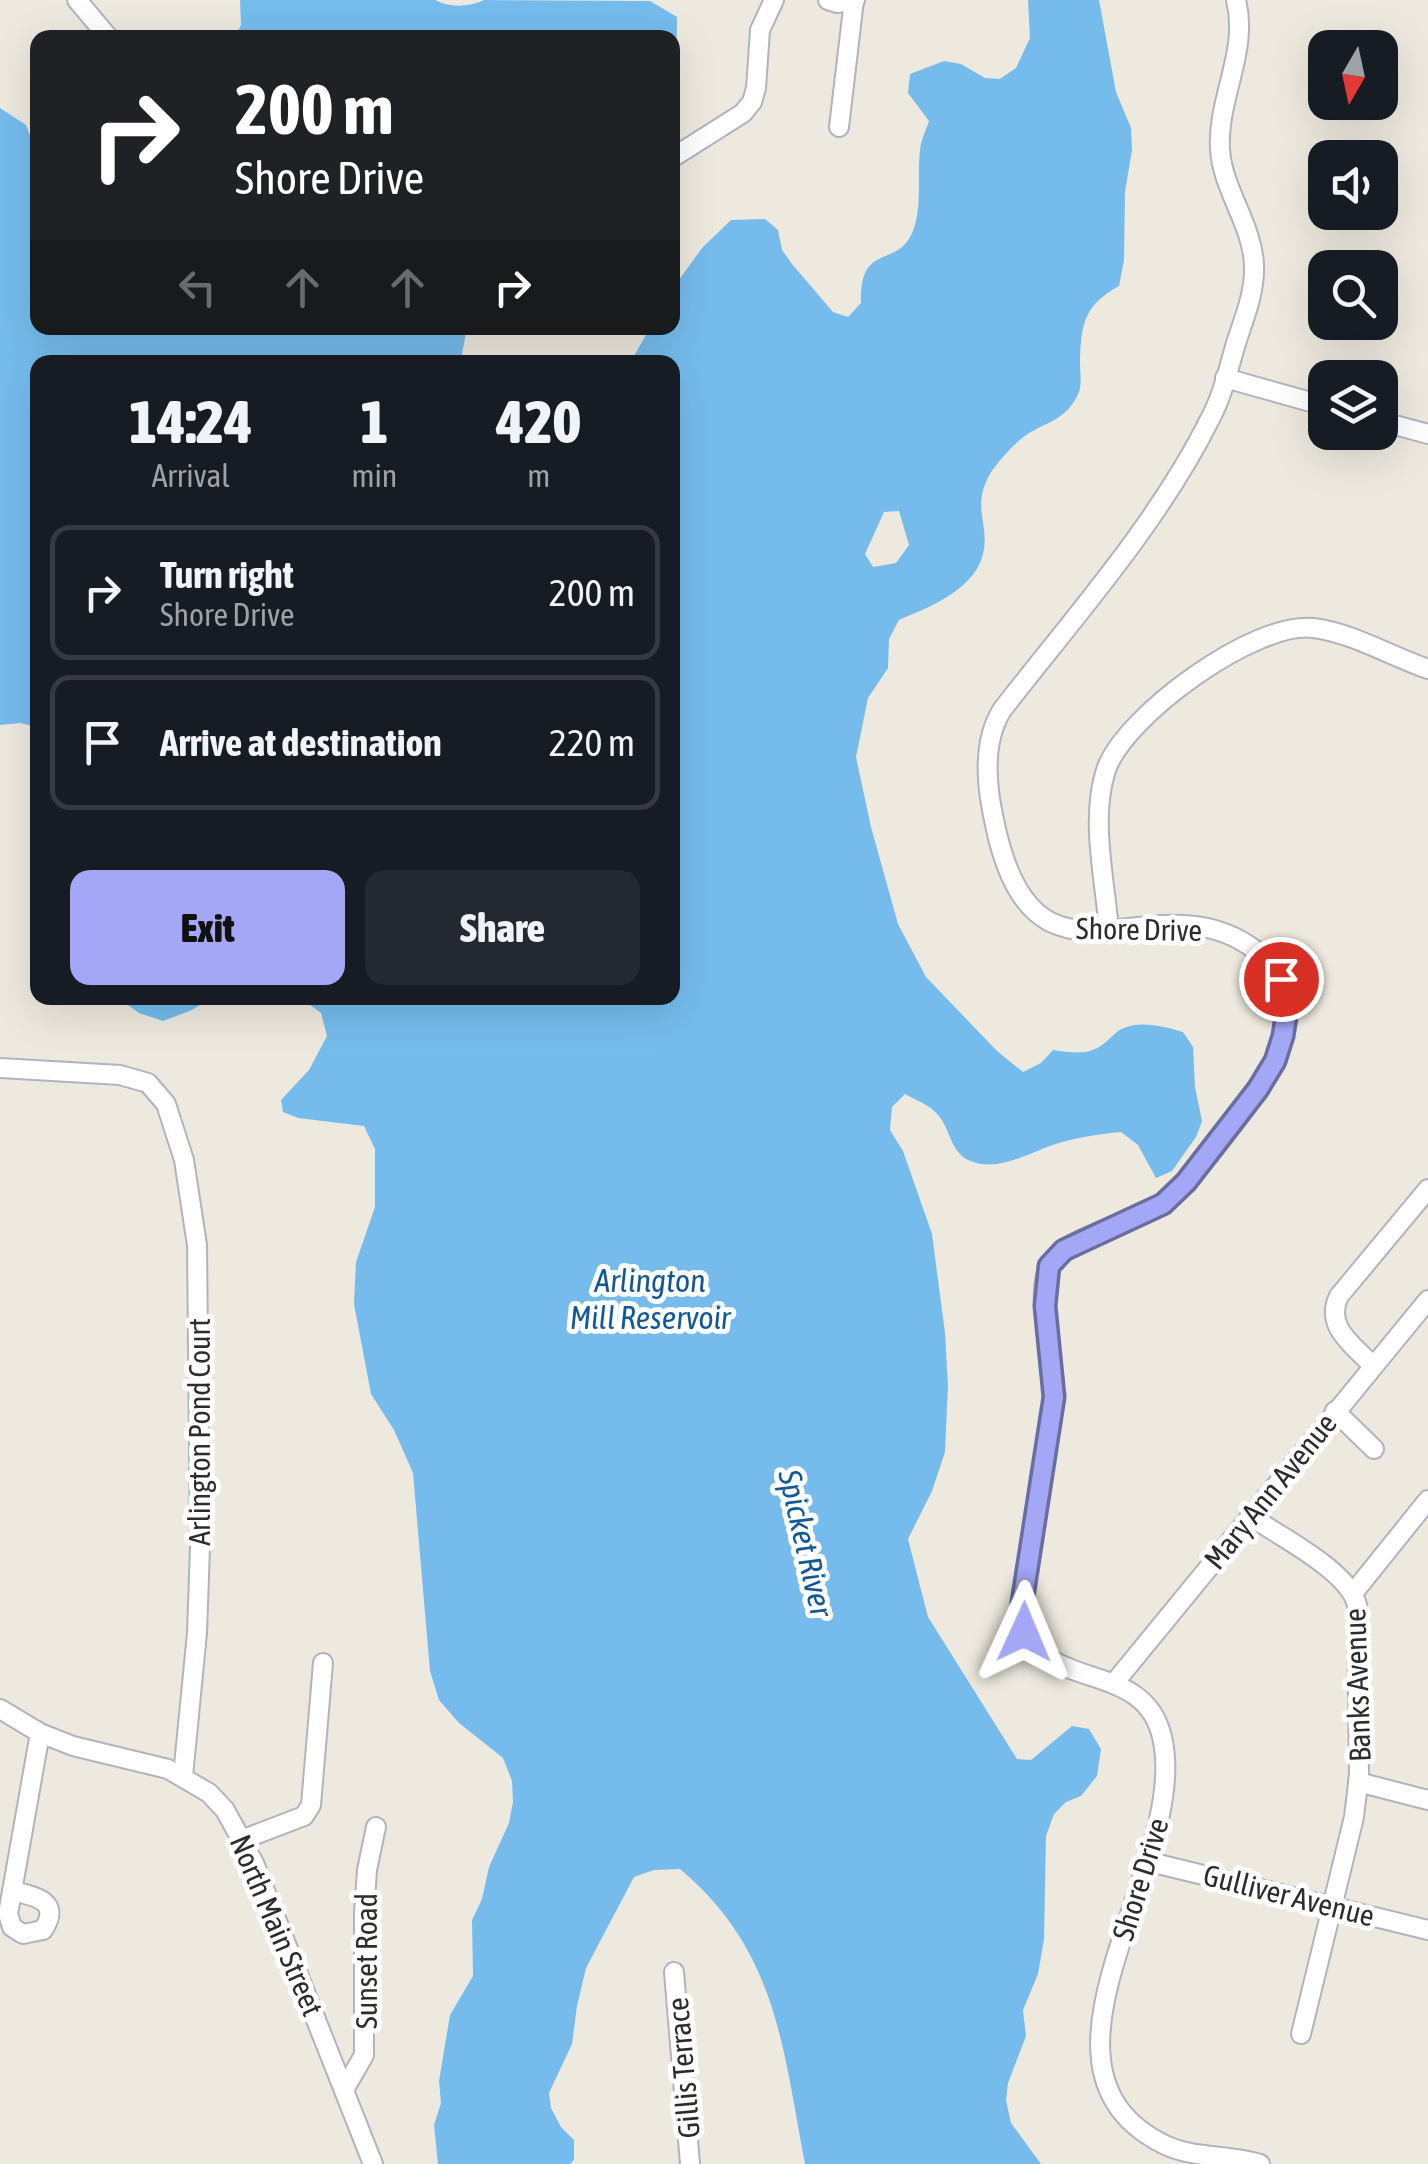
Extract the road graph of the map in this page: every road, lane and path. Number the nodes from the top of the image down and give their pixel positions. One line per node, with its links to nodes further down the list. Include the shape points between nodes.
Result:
1 (78, 0): 6 (street)
2 (774, 0): 8 (street, via 760,30 752,102)
3 (828, 0): 4 (street)
4 (854, 0): 7 (street)
5 (1236, 0): 9 (street, Shore Drive, via 1240,45 1219,128 1220,156 1254,264)
6 (102, 30)
7 (840, 127)
8 (680, 153)
9 (1225, 378): 10 (street); 14 (street, Shore Drive, via 1212,417 1162,500 991,733 992,815 1017,888 1056,925)
10 (1308, 401)
11 (1398, 426): 12 (street)
12 (1428, 434)
13 (1428, 669): 14 (street, via 1340,635 1298,628 1242,646 1182,686 1127,737 1106,772 1100,830)
14 (1109, 930): 25 (street, Shore Drive, via 1187,924 1232,936 1276,970 1288,1004 1266,1077 1176,1194 1064,1250 1046,1275 1054,1397 1020,1617 1039,1654)
15 (0, 1068): 28 (street, Arlington Pond Court, via 120,1075 148,1083 166,1104 184,1160 197,1245 200,1590)
16 (1428, 1189): 18 (street, via 1339,1296 1334,1313 1342,1334)
17 (1428, 1300): 18 (street, Mary Ann Avenue)
18 (1372, 1365): 19 (street, Mary Ann Avenue)
19 (1335, 1411): 20 (street); 22 (street, Mary Ann Avenue)
20 (1374, 1449)
21 (1428, 1500): 23 (street)
22 (1250, 1516): 23 (street, Banks Avenue); 25 (street, Mary Ann Avenue)
23 (1354, 1592): 29 (street, Banks Avenue)
24 (322, 1663): 32 (street, via 312,1805 304,1816)
25 (1114, 1682): 33 (street, Shore Drive, via 1153,1712 1163,1738 1165,1780)
26 (0, 1710): 27 (street, North Main Street)
27 (40, 1733): 28 (street, North Main Street); 34 (street)
28 (183, 1776): 32 (street, North Main Street, via 217,1802)
29 (1358, 1782): 30 (street); 35 (street, Banks Avenue)
30 (1428, 1800)
31 (376, 1827): 39 (street, Sunset Road, via 364,1913 364,2055)
32 (244, 1839): 39 (street, North Main Street)
33 (1150, 1862): 35 (street, Gulliver Avenue); 42 (street, Shore Drive, via 1104,2002 1099,2059 1106,2087 1121,2112 1167,2146)
34 (12, 1892)
35 (1332, 1904): 36 (street, Gulliver Avenue); 38 (street, Banks Avenue)
36 (1428, 1930)
37 (674, 1972): 41 (street, Gillis Terrace)
38 (1300, 2034)
39 (344, 2090): 40 (street, North Main Street)
40 (373, 2164)
41 (690, 2164)
42 (1260, 2164)

